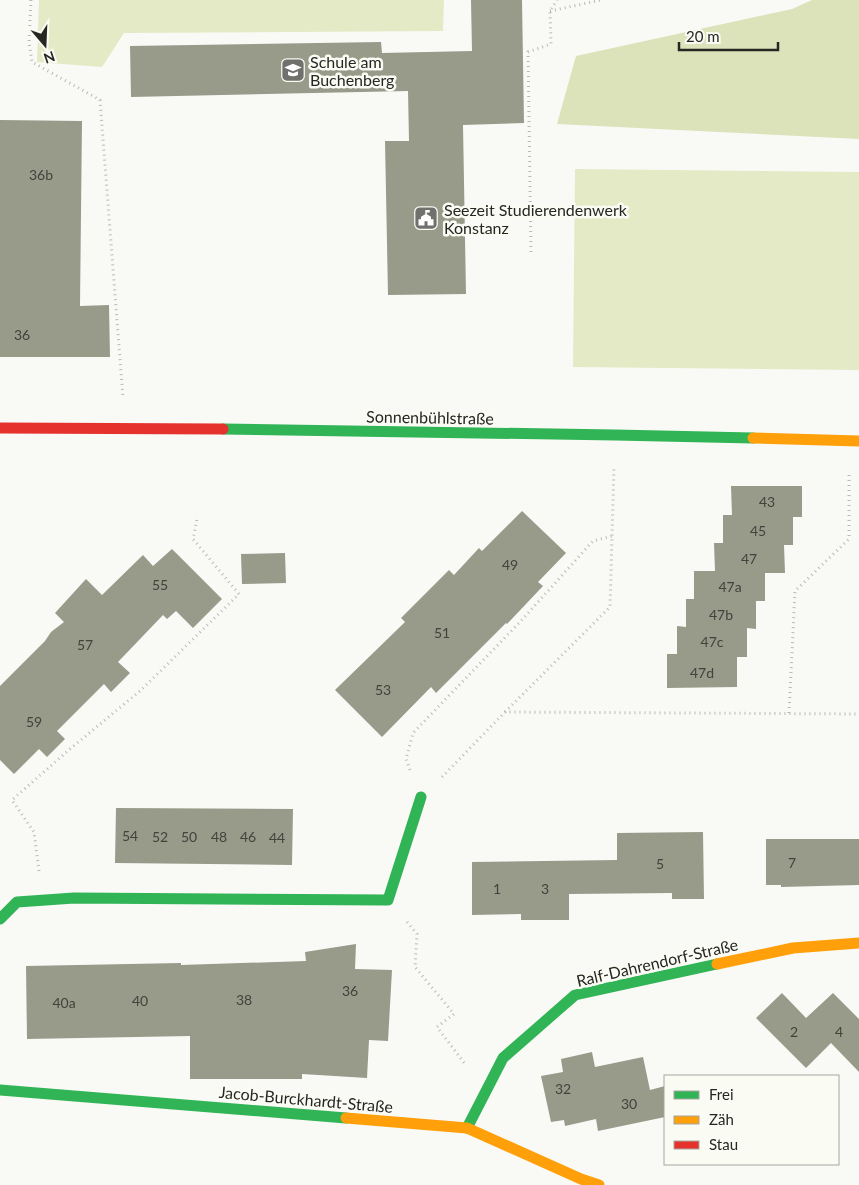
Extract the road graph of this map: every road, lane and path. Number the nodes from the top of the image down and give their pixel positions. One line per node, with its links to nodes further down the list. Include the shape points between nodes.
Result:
1 (31, 0): 7 (path, via 32,62 100,100)
2 (557, 0): 4 (path)
3 (601, 0): 4 (path)
4 (550, 11): 5 (path, via 551,44 528,52)
5 (531, 252)
6 (0, 428): 7 (street, Sonnenbühlstraße)
7 (125, 428): 8 (street, Sonnenbühlstraße)
8 (615, 435): 9 (street, Sonnenbühlstraße); 11 (path)
9 (854, 441): 13 (path, via 849,539 795,591)
10 (197, 519): 17 (path, via 193,539 239,594 140,691 12,800 34,832)
11 (612, 536): 12 (path, via 610,607); 15 (path, via 593,541)
12 (505, 712): 13 (path); 16 (path)
13 (789, 713): 14 (path)
14 (859, 714)
15 (413, 733)
16 (421, 797): 18 (street)
17 (43, 900): 18 (street); 19 (street, via 17,902)
18 (388, 900): 22 (path, via 417,934 415,967 454,1014 437,1027)
19 (0, 919)
20 (859, 943): 22 (street, Ralf-Dahrendorf-Straße, via 793,948 575,995 503,1058)
21 (0, 1090): 23 (street, Jacob-Burckhardt-Straße)
22 (486, 1092): 23 (street, Ralf-Dahrendorf-Straße)
23 (467, 1128): 24 (street, Jacob-Burckhardt-Straße)
24 (599, 1185)

